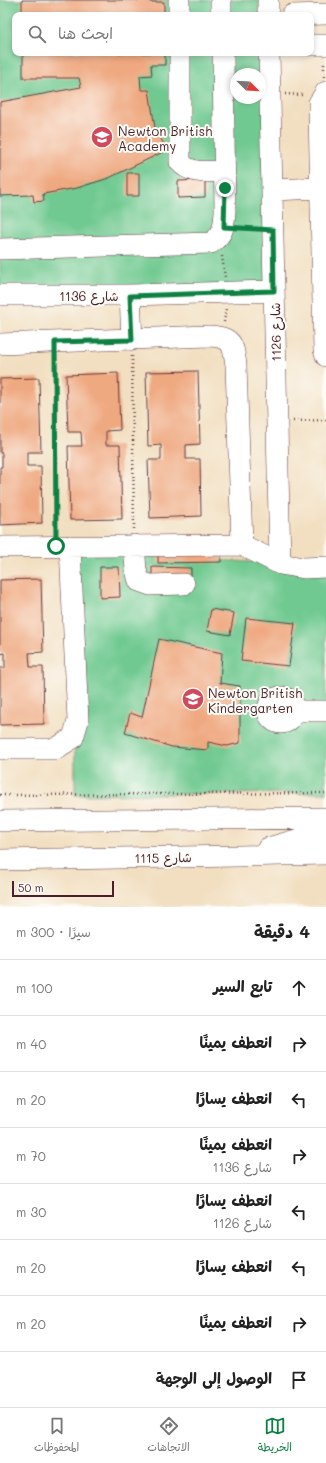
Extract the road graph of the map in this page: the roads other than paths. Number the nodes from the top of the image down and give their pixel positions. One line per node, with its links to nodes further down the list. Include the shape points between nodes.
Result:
1 (179, 0): 4 (street)
2 (221, 0): 5 (street)
3 (268, 0): 6 (street)
4 (180, 12)
5 (221, 12)
6 (268, 12)
7 (314, 14): 8 (street)
8 (326, 14)
9 (180, 56): 13 (street, via 180,162 186,169 197,172)
10 (223, 56): 13 (street)
11 (269, 56): 15 (street, شارع 1126)
12 (325, 94): 14 (street, via 319,103)
13 (224, 171): 16 (street, via 224,227 219,238 211,242)
14 (320, 188): 15 (street); 22 (street)
15 (272, 190): 17 (street, شارع 1126)
16 (0, 250)
17 (274, 291): 19 (street, شارع 1136); 27 (street, شارع 1126)
18 (0, 295): 19 (street, شارع 1136)
19 (130, 296): 20 (street)
20 (132, 340): 21 (street); 24 (street, via 208,336 222,337 229,341 236,365)
21 (0, 344)
22 (326, 356)
23 (134, 545): 24 (street); 25 (street); 29 (street, via 139,581 150,585)
24 (242, 545): 27 (street)
25 (63, 546): 26 (street); 32 (street, via 78,721 73,738 55,749)
26 (0, 547)
27 (280, 564): 28 (street, via 304,568)
28 (326, 567)
29 (184, 584)
30 (294, 711): 31 (street)
31 (326, 711)
32 (0, 749)
33 (326, 818): 34 (street)
34 (0, 822)
35 (326, 838): 37 (street, via 299,839)
36 (326, 854): 37 (street, شارع 1115)
37 (238, 856): 38 (street, شارع 1115)
38 (0, 860)

